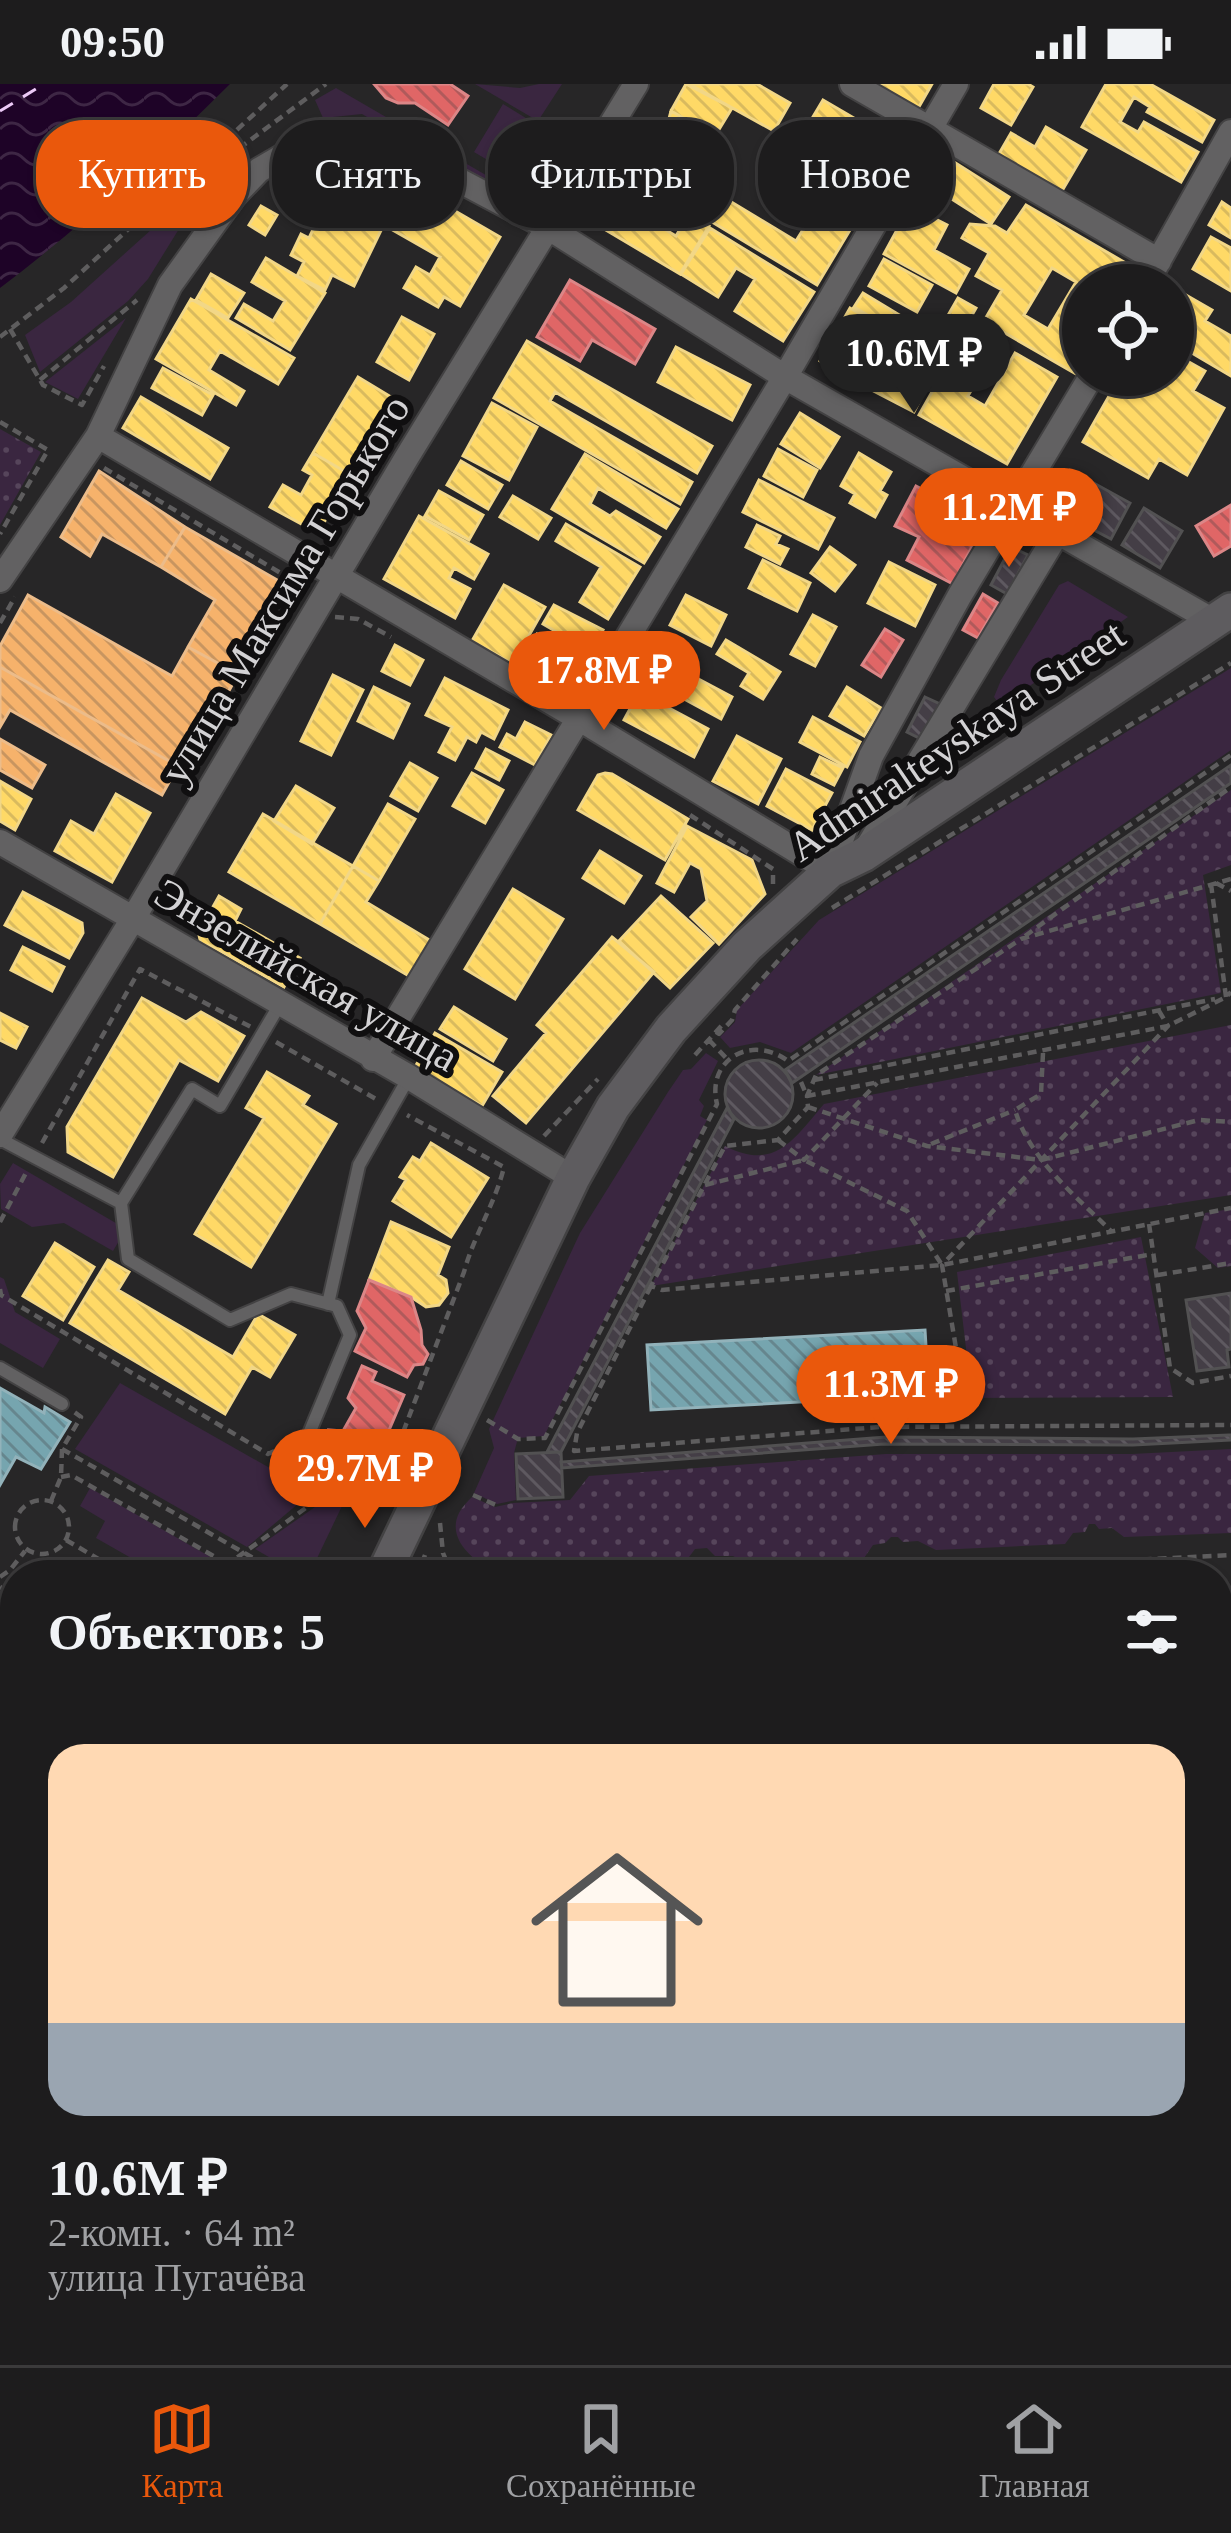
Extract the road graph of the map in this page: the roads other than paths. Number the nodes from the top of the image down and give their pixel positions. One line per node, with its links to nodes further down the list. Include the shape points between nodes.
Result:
1 (636, 84): 4 (street, улица Максима Горького)
2 (852, 84): 5 (street)
3 (956, 84): 6 (street)
4 (614, 120)
5 (916, 120)
6 (935, 120)
7 (1231, 132): 12 (street)
8 (953, 141): 12 (street)
9 (488, 196): 16 (street, via 380,138 319,142 259,170 170,285)
10 (549, 228): 14 (street); 19 (street, улица Максима Горького)
11 (872, 228): 14 (street)
12 (1159, 261): 13 (street)
13 (1157, 264)
14 (785, 377): 17 (street); 22 (street)
15 (1079, 396): 17 (street)
16 (98, 436): 19 (street); 20 (street)
17 (1013, 507): 18 (street); 25 (street, via 871,756)
18 (1058, 532): 21 (street); 24 (street)
19 (336, 576): 22 (street); 26 (street, улица Максима Горького)
20 (0, 580)
21 (1223, 616): 24 (main road, Admiralteyskaya Street)
22 (578, 718): 25 (street); 28 (street)
23 (0, 842): 26 (street, Энзелийская улица)
24 (863, 855): 25 (main road, Admiralteyskaya Street)
25 (830, 871): 31 (main road, Admiralteyskaya Street, via 671,1029)
26 (134, 917): 27 (street, Энзелийская улица); 30 (street, улица Максима Горького)
27 (280, 1004): 28 (street, Энзелийская улица); 32 (lane, via 220,1106 191,1089)
28 (373, 1059): 29 (street, Энзелийская улица)
29 (409, 1077): 31 (street, Энзелийская улица); 33 (lane, via 359,1165)
30 (0, 1137): 32 (lane)
31 (573, 1178): 37 (main road, Admiralteyskaya Street)
32 (121, 1203): 33 (lane, via 128,1259 230,1321 291,1294)
33 (328, 1304): 36 (lane, via 338,1306 350,1335 308,1436)
34 (0, 1368): 35 (lane)
35 (62, 1404)
36 (327, 1459)
37 (390, 1560)

